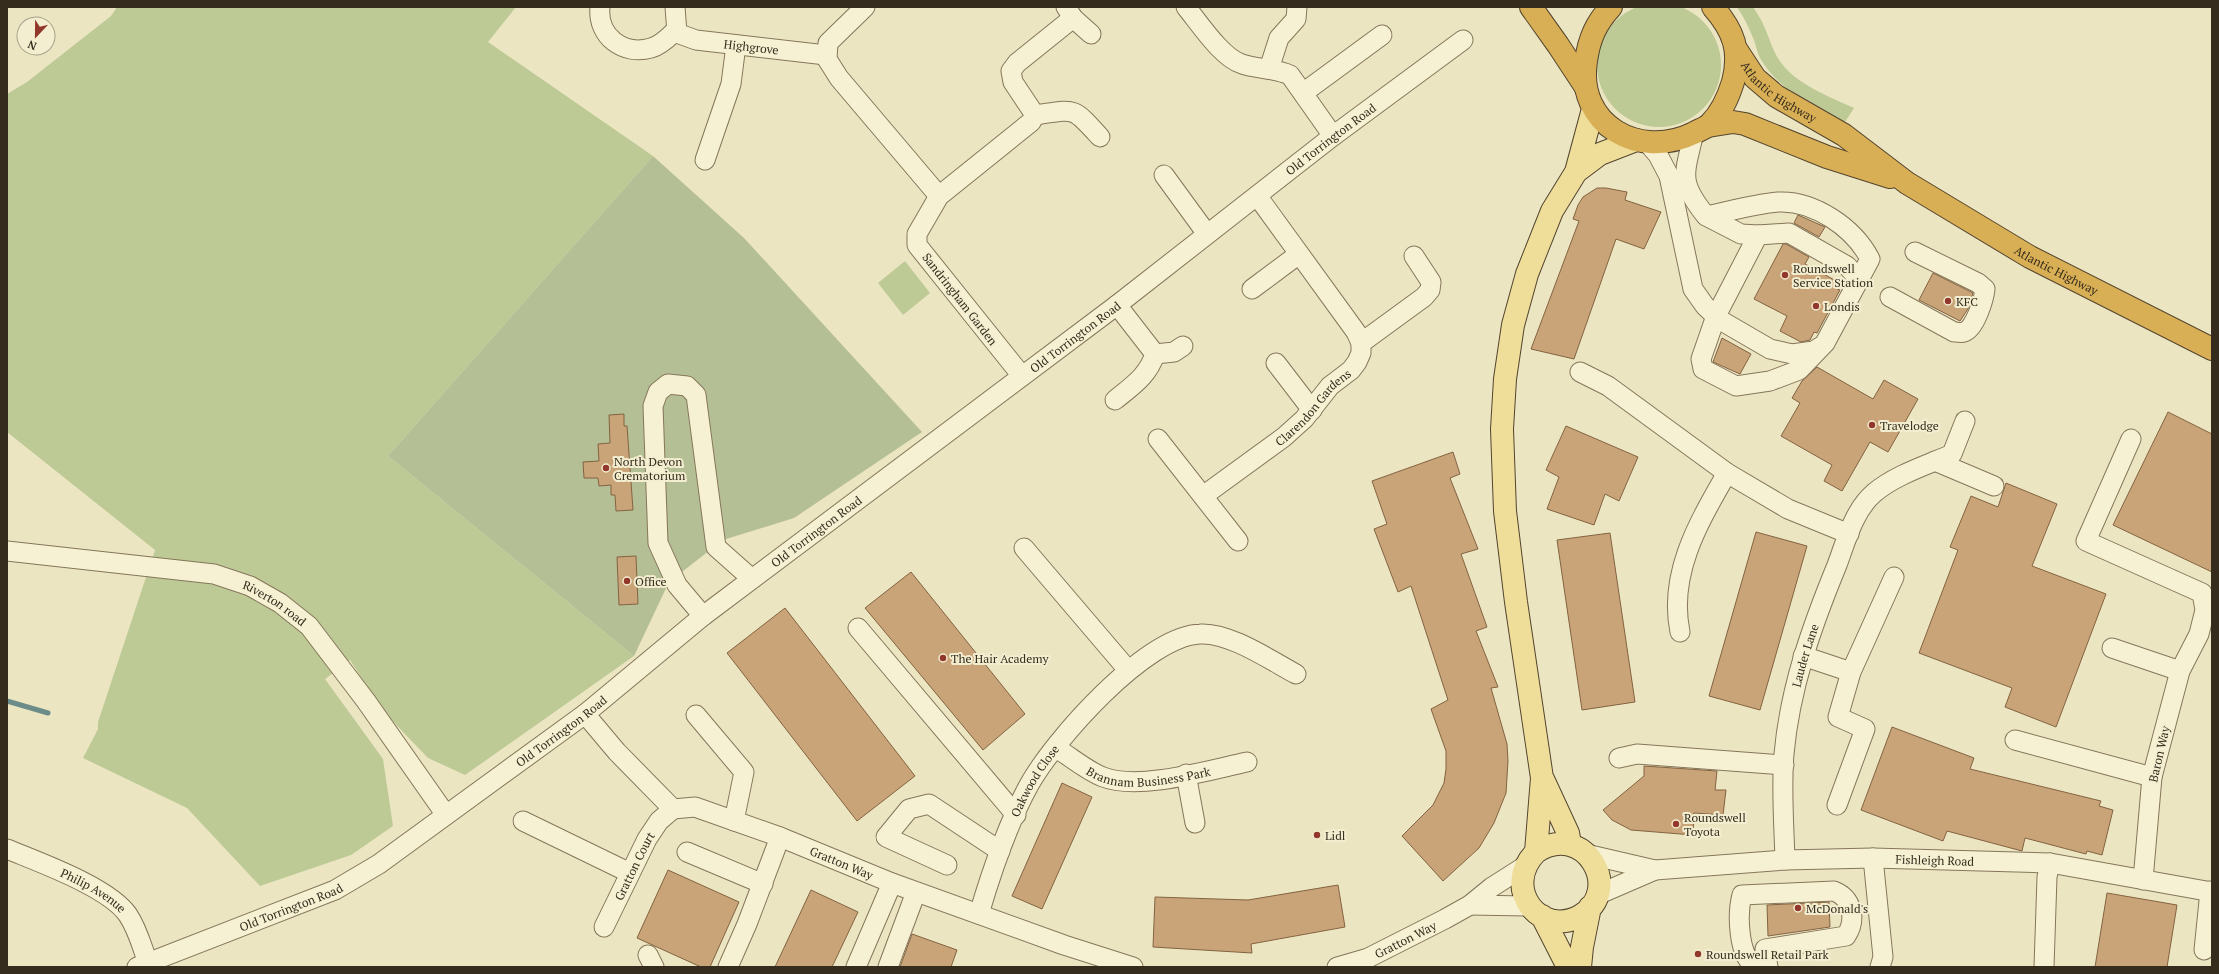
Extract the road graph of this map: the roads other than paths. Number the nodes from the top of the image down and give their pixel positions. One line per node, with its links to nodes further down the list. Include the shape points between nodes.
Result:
1 (600, 7): 10 (street, via 604,32 624,49 652,48 674,32)
2 (675, 7): 10 (street)
3 (865, 7): 16 (street, via 828,43)
4 (1186, 7): 17 (street, via 1230,60 1242,65)
5 (1297, 7): 17 (street, via 1296,19 1279,38)
6 (1531, 7): 18 (highway)
7 (1611, 7): 18 (highway, via 1599,21 1589,42)
8 (1713, 7): 15 (highway, via 1730,28)
9 (1070, 12): 11 (street); 21 (street, via 1016,63 1011,72 1013,82)
10 (677, 33): 14 (street, Highgrove, via 696,40)
11 (1091, 34)
12 (1382, 35): 19 (street)
13 (1463, 40): 23 (street, Old Torrington Road)
14 (736, 45): 16 (street, Highgrove); 26 (street, via 731,84)
15 (1736, 49): 22 (highway, via 1736,65 1729,96 1723,108); 29 (highway, Atlantic Highway, via 1754,78 1776,96 1844,135)
16 (826, 55): 30 (street, via 831,68)
17 (1268, 69): 19 (street, via 1290,75)
18 (1584, 86): 20 (highway)
19 (1303, 92): 23 (street)
20 (1593, 108): 25 (highway, via 1609,126); 27 (main road)
21 (1033, 118): 24 (street, via 1072,110); 30 (street, Sandringham Garden)
22 (1701, 129): 25 (highway, via 1671,142); 29 (highway, Atlantic Highway, via 1733,122 1744,124 1827,157); 32 (street, via 1684,173 1689,192)
23 (1333, 136): 31 (street, Old Torrington Road)
24 (1100, 137)
25 (1641, 141): 27 (main road, via 1600,154); 42 (street, via 1658,155 1669,176 1693,289)
26 (705, 160)
27 (1576, 172): 84 (main road, via 1552,211 1527,274 1513,325 1505,379 1502,429 1505,511)
28 (1164, 175): 33 (street)
29 (1907, 183): 46 (highway, Atlantic Highway, via 2030,257)
30 (939, 196): 50 (street, Sandringham Garden, via 917,234 917,244)
31 (1258, 197): 33 (street, Old Torrington Road); 36 (street)
32 (1706, 216): 34 (street, via 1741,234); 38 (street, via 1778,202 1802,204 1843,225 1864,247 1870,259)
33 (1207, 234): 41 (street, Old Torrington Road)
34 (1758, 235): 38 (street, via 1789,233 1847,266); 42 (street)
35 (1916, 252): 40 (street, via 1985,289 1977,315 1964,332 1954,332)
36 (1299, 254): 39 (street); 43 (street, via 1356,332)
37 (1414, 256): 43 (street, via 1431,282 1430,290)
38 (1859, 279): 44 (street)
39 (1252, 289)
40 (1890, 297)
41 (1117, 305): 47 (street); 50 (street, Old Torrington Road)
42 (1716, 316): 44 (street, via 1770,349 1792,354 1814,352); 44 (street, via 1701,359 1703,369 1736,386 1770,381 1799,370)
43 (1361, 343): 52 (street, Clarendon Gardens, via 1361,353 1357,362 1330,386)
44 (1825, 343)
45 (1183, 346): 47 (street, via 1174,352)
46 (2212, 349)
47 (1155, 354): 51 (street, via 1151,367 1144,376)
48 (1276, 362): 52 (street)
49 (1580, 372): 57 (street, via 1608,386)
50 (1022, 376): 65 (street, Old Torrington Road)
51 (1115, 400)
52 (1312, 410): 59 (street, Clarendon Gardens, via 1284,437)
53 (1965, 421): 56 (street, Lauder Lane, via 1952,454)
54 (1158, 439): 59 (street)
55 (2131, 440): 72 (street, Baron Way, via 2086,541 2202,593 2205,610 2199,634)
56 (1935, 461): 58 (street); 60 (street, Lauder Lane, via 1874,492 1861,507)
57 (1727, 473): 60 (street, via 1788,509); 68 (street, via 1704,513 1687,551 1677,593 1676,612)
58 (1994, 486)
59 (1203, 496): 61 (street)
60 (1849, 534): 70 (street, Lauder Lane)
61 (1238, 541)
62 (1024, 548): 71 (street)
63 (7, 551): 87 (street, Riverton road, via 214,574 250,586 280,603 309,626 366,701)
64 (1894, 577): 73 (street)
65 (752, 579): 66 (street, Old Torrington Road); 66 (street, via 716,547 696,395 687,386 668,384 658,392 653,406 658,542 678,585)
66 (703, 616): 75 (street, Old Torrington Road)
67 (858, 628): 88 (street)
68 (1680, 632)
69 (2112, 648): 72 (street)
70 (1803, 656): 73 (street); 81 (street, Lauder Lane, via 1790,708)
71 (1128, 670): 74 (street, Oakwood Close, via 1165,645 1191,634 1210,634 1226,639); 78 (street, Oakwood Close, via 1088,709)
72 (2180, 671): 83 (street, Baron Way)
73 (1851, 672): 85 (street, via 1838,717 1865,729)
74 (1296, 674)
75 (585, 714): 86 (street, via 617,752); 87 (street, Old Torrington Road)
76 (696, 715): 90 (street, via 744,772)
77 (2015, 740): 83 (street)
78 (1056, 748): 82 (street, Brannam Business Park, via 1102,777 1119,782 1148,782); 88 (street, Oakwood Close, via 1030,784)
79 (1619, 758): 81 (street, via 1637,754)
80 (1247, 762): 82 (street, Brannam Business Park)
81 (1784, 765): 99 (street, Lauder Lane)
82 (1186, 774): 91 (street)
83 (2152, 777): 104 (street, Baron Way)
84 (1542, 778): 94 (main road); 98 (main road)
85 (1837, 805)
86 (673, 809): 90 (street, Gratton Way, via 695,807); 103 (street, Gratton Court, via 659,821)
87 (446, 815): 115 (street, Old Torrington Road, via 379,864 335,890 279,910)
88 (1016, 815): 95 (street, Oakwood Close)
89 (523, 821): 103 (street)
90 (734, 821): 92 (street, Gratton Way)
91 (1195, 823)
92 (780, 837): 105 (street, Gratton Way); 106 (street)
93 (7, 849): 116 (street, Philip Avenue, via 84,883 114,901 127,914 136,930)
94 (1578, 849): 98 (main road, via 1552,844); 102 (street, Fishleigh Road); 109 (main road, via 1597,869 1599,882)
95 (1000, 851): 101 (street, via 929,804 909,809 886,837); 112 (street, Oakwood Close)
96 (686, 852): 106 (street)
97 (1872, 858): 99 (street, Fishleigh Road); 100 (street, Fishleigh Road); 126 (street, via 1883,957)
98 (1531, 859): 110 (street, Gratton Way); 111 (main road, via 1522,886 1523,893)
99 (1785, 860): 102 (street, Fishleigh Road)
100 (2050, 863): 104 (street, Fishleigh Road); 127 (street)
101 (947, 866)
102 (1655, 870): 109 (street, Fishleigh Road)
103 (630, 873): 113 (street, Gratton Court)
104 (2143, 880): 108 (street, Fishleigh Road)
105 (892, 883): 107 (street, Gratton Way); 118 (street)
106 (763, 884): 117 (street)
107 (916, 892): 112 (street, Gratton Way); 119 (street)
108 (2211, 892): 114 (street)
109 (1593, 901): 111 (main road, via 1580,916 1568,920 1554,920); 123 (main road)
110 (1470, 905): 111 (street, Gratton Way); 121 (street, Gratton Way, via 1368,958)
111 (1536, 911): 122 (main road)
112 (979, 914): 120 (street, Gratton Way)
113 (604, 928)
114 (2204, 950)
115 (181, 960): 116 (street, Old Torrington Road)
116 (143, 965)
117 (728, 967)
118 (856, 967)
119 (888, 967)
120 (1133, 967)
121 (1337, 967)
122 (1568, 967)
123 (1580, 967)
124 (1755, 967): 125 (street, via 1750,964 1739,933 1738,908 1742,895 1834,891 1842,894 1850,903 1852,922 1846,936 1765,949)
125 (1768, 967)
126 (1880, 967)
127 (2044, 967)

